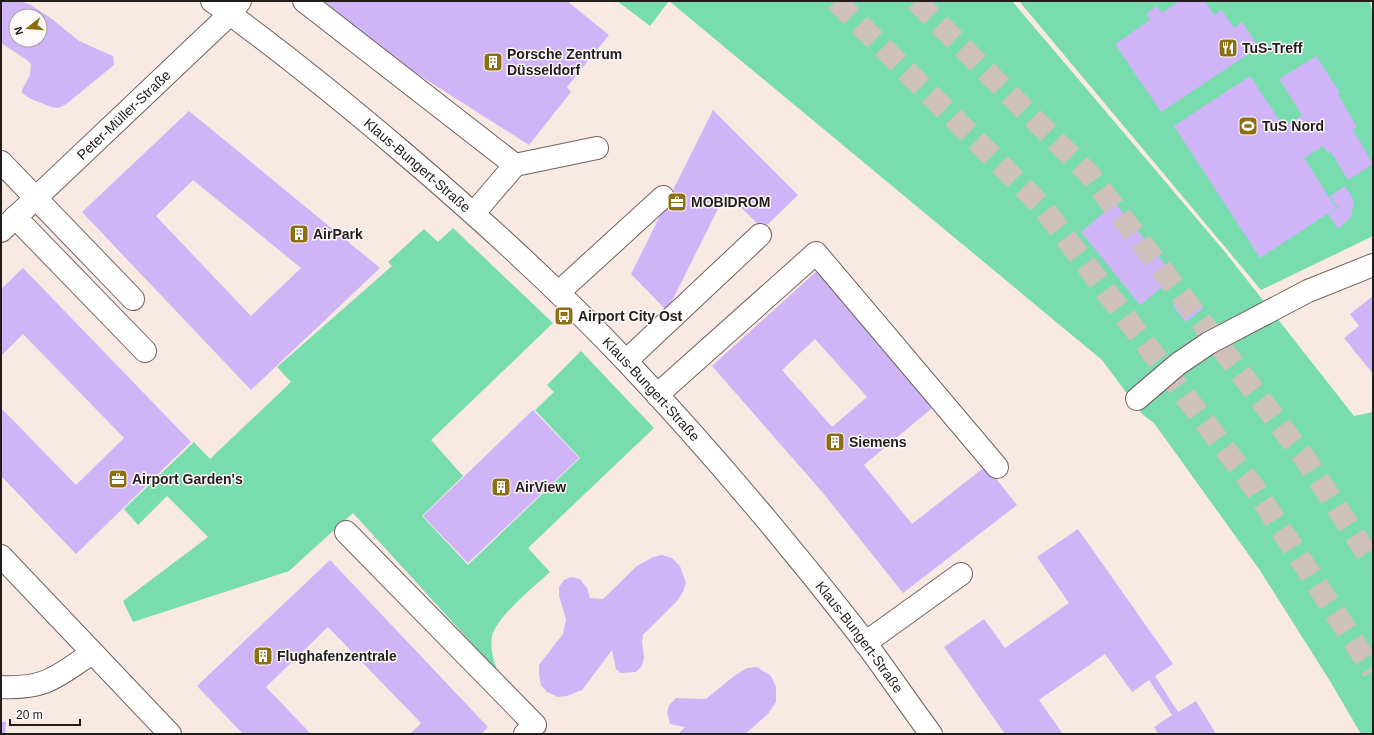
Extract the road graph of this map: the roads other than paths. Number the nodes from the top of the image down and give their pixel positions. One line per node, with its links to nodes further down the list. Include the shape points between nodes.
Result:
1 (212, 1): 3 (street)
2 (304, 1): 6 (street)
3 (235, 8): 8 (street, Peter-Müller-Straße); 9 (street, Klaus-Bungert-Straße)
4 (596, 148): 6 (street)
5 (1, 162): 8 (street)
6 (515, 165): 9 (street)
7 (663, 197): 13 (street)
8 (36, 198): 10 (street, Peter-Müller-Straße); 14 (street)
9 (474, 213): 13 (street, Klaus-Bungert-Straße)
10 (8, 224): 15 (street)
11 (760, 235): 16 (street)
12 (1373, 265): 18 (street, via 1308,291 1209,343 1178,364)
13 (559, 292): 16 (street, Klaus-Bungert-Straße)
14 (133, 299)
15 (145, 351)
16 (626, 361): 17 (street, Klaus-Bungert-Straße)
17 (657, 395): 19 (street, via 816,253); 23 (street, Klaus-Bungert-Straße, via 780,537)
18 (1137, 399)
19 (997, 467)
20 (346, 532): 27 (street, via 535,725)
21 (1, 556): 24 (street)
22 (961, 574): 23 (street)
23 (865, 643): 28 (street, Klaus-Bungert-Straße)
24 (92, 653): 25 (street, via 46,682 23,688); 26 (street)
25 (1, 687)
26 (170, 734)
27 (525, 734)
28 (931, 734)

